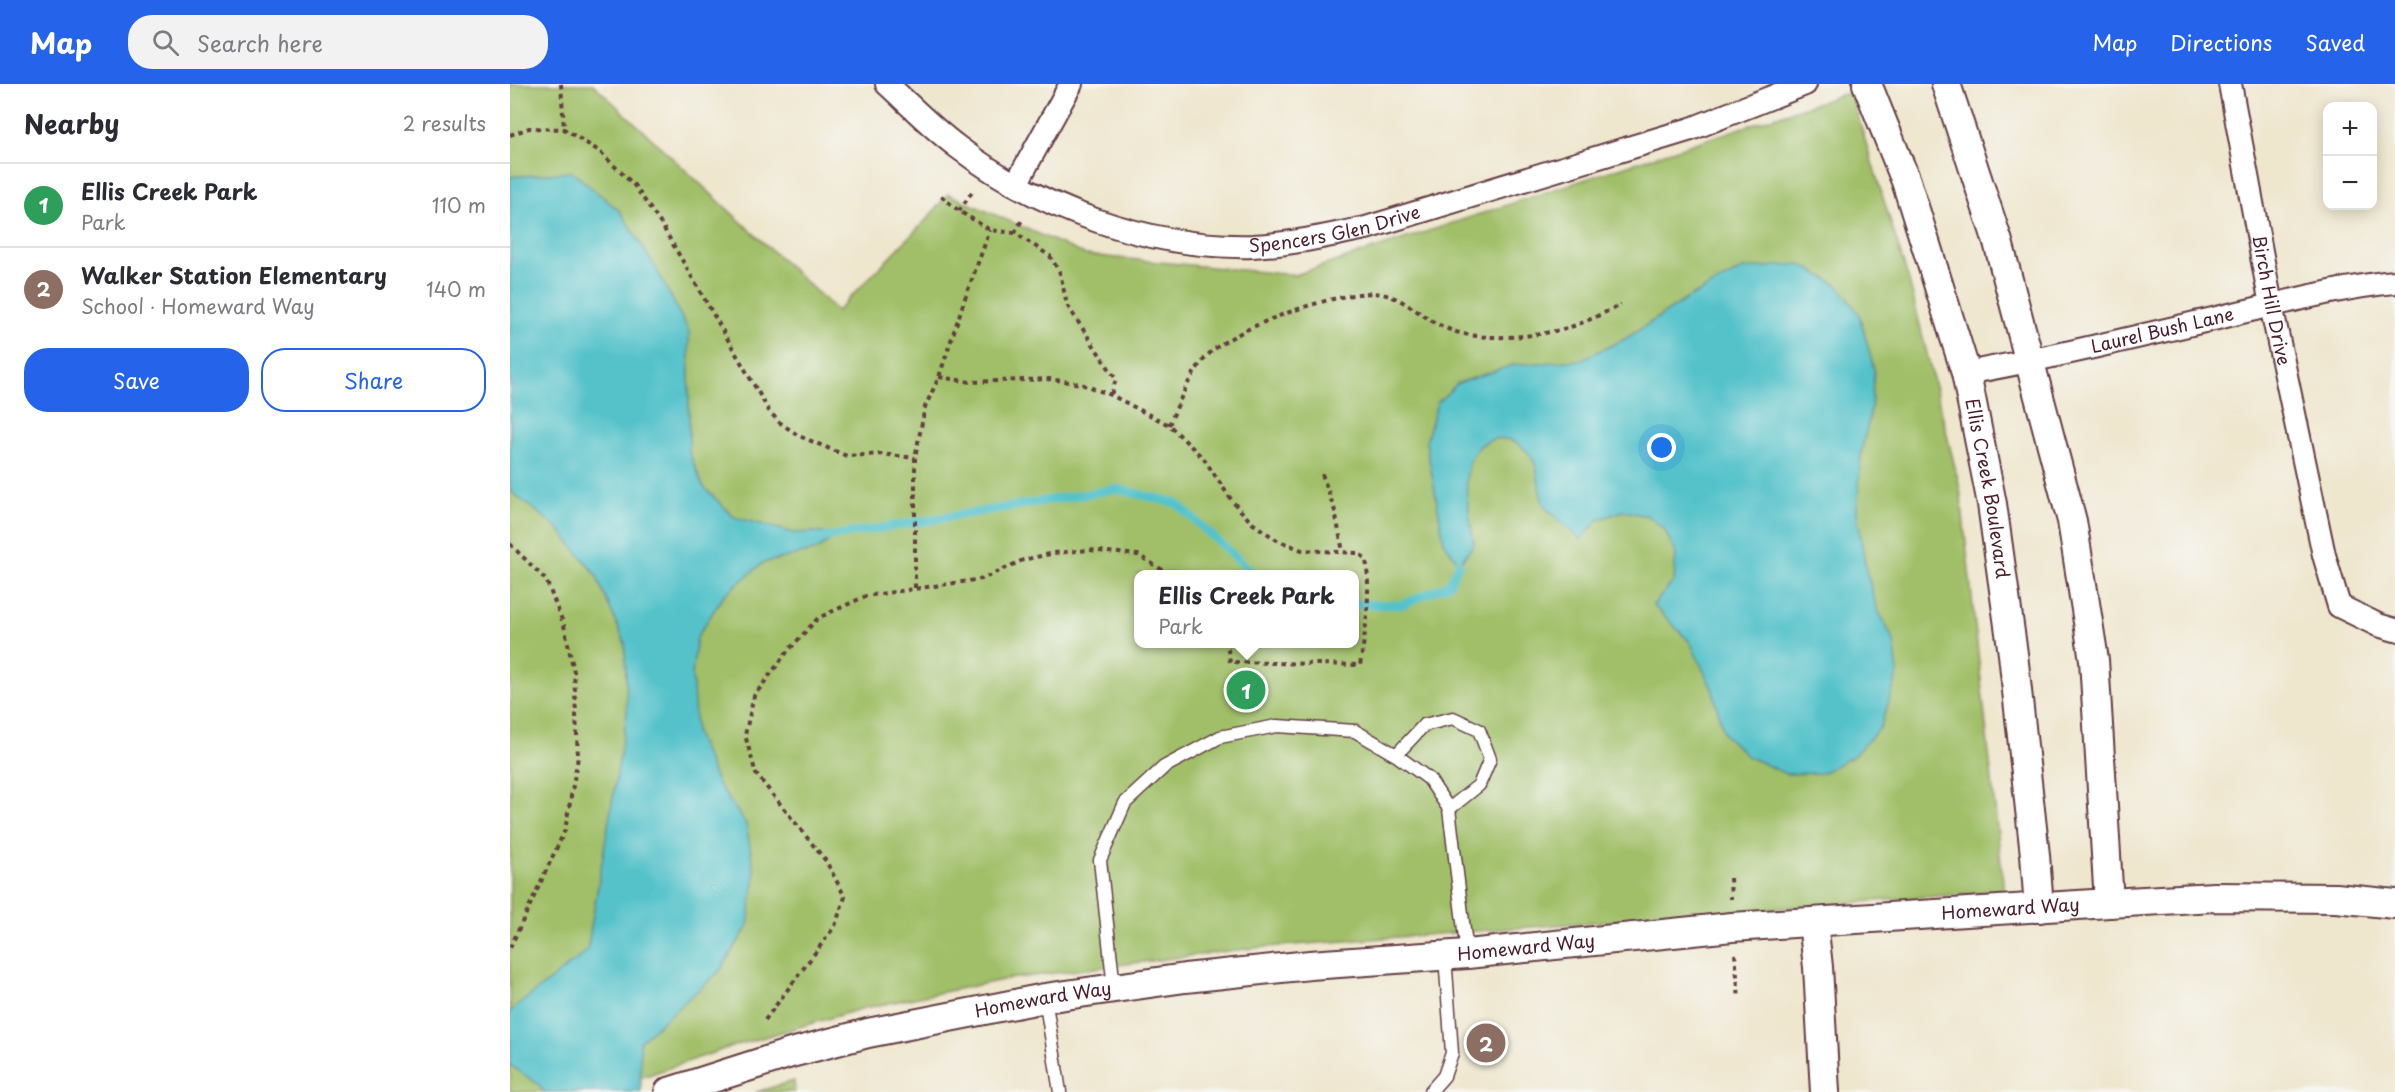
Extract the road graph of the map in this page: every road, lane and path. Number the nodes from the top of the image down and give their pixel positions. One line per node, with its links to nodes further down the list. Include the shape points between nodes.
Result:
1 (561, 84): 8 (path)
2 (888, 84): 10 (street, Spencers Glen Drive, via 960,149)
3 (1071, 84): 10 (street)
4 (1805, 84): 10 (street, Spencers Glen Drive, via 1691,129 1366,228 1311,240 1244,246 1164,238 1062,208)
5 (1867, 84): 17 (street, Ellis Creek Boulevard, via 1906,181)
6 (1946, 84): 16 (street, via 1998,242)
7 (2230, 84): 15 (street, Birch Hill Drive)
8 (564, 129): 9 (path, via 529,128); 21 (path, via 599,151 633,185 663,227 779,422 799,436 847,456)
9 (510, 135)
10 (1016, 184)
11 (941, 196): 12 (path)
12 (990, 230): 18 (path); 19 (path, via 1015,233 1050,256 1060,273 1067,305 1116,380)
13 (2395, 282): 15 (street, Laurel Bush Lane)
14 (1621, 305): 20 (path, via 1567,328 1509,338 1474,336 1445,328 1400,299 1381,294 1364,293 1311,304 1272,318 1210,352 1191,376)
15 (2271, 305): 16 (street, Laurel Bush Lane); 27 (street, Birch Hill Drive, via 2324,555 2339,606)
16 (2031, 362): 17 (street, Laurel Bush Lane); 31 (street, via 2072,521 2094,660)
17 (1966, 373): 33 (street, Ellis Creek Boulevard, via 1992,504 2011,642)
18 (939, 377): 19 (path, via 971,382 1050,379 1081,384); 21 (path, via 925,407)
19 (1111, 395): 20 (path)
20 (1169, 425): 24 (path, via 1204,459 1252,523 1277,540 1302,550)
21 (915, 458): 26 (path)
22 (1322, 474): 24 (path)
23 (510, 544): 35 (path, via 546,580 564,626 574,672 578,757 566,830)
24 (1343, 552): 28 (path, via 1358,553 1366,559 1369,580 1360,665 1230,662)
25 (1162, 570): 26 (path, via 1137,555 1089,550 1023,560 981,579)
26 (915, 588): 39 (path, via 866,596 818,618 754,696 745,735 756,774 826,861 845,897 835,926)
27 (2395, 630)
28 (1228, 648)
29 (1396, 755): 30 (lane, via 1429,779); 30 (lane, via 1424,725 1453,718 1479,730 1490,759 1479,785); 37 (lane, via 1355,731 1277,726 1220,737 1164,767 1125,803 1100,860)
30 (1449, 809): 36 (lane)
31 (2109, 903): 32 (street, Homeward Way, via 2214,897 2336,898); 33 (street, Homeward Way)
32 (2395, 904)
33 (2038, 908): 34 (street, Homeward Way)
34 (1813, 922): 36 (street, Homeward Way); 43 (street)
35 (510, 948)
36 (1456, 955): 37 (street, Homeward Way, via 1310,965); 42 (lane, via 1452,1053 1444,1076)
37 (1114, 988): 38 (street, Homeward Way)
38 (1045, 998): 40 (street, Homeward Way, via 868,1033); 41 (lane)
39 (765, 1020)
40 (676, 1090)
41 (1060, 1092)
42 (1430, 1092)
43 (1825, 1092)

